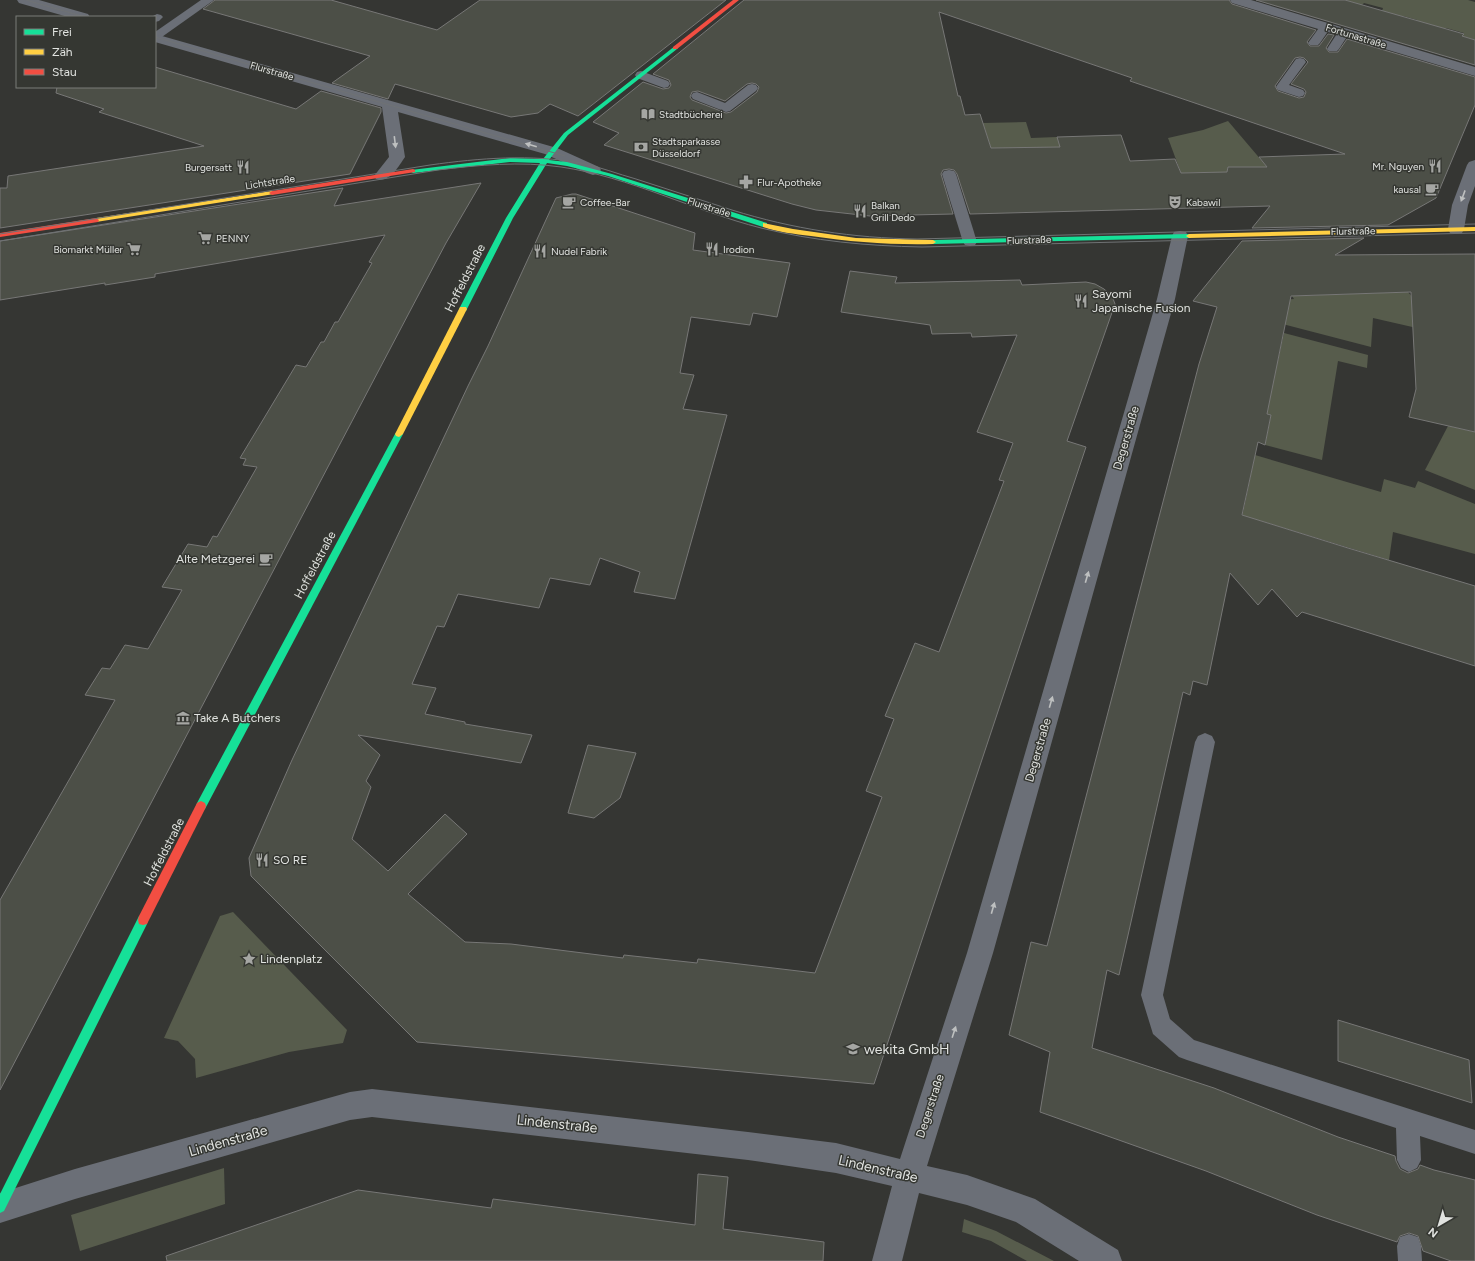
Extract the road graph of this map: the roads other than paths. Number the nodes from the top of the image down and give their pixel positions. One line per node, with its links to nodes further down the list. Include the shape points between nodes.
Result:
1 (24, 0): 5 (street)
2 (208, 0): 8 (lane, Flurstraße)
3 (736, 0): 14 (street, Hoffeldstraße)
4 (1237, 0): 6 (street, Fortunastraße)
5 (80, 16)
6 (1325, 27): 7 (street, Fortunastraße); 10 (lane)
7 (1344, 32): 11 (lane); 13 (street, Fortunastraße)
8 (156, 36)
9 (156, 37): 19 (street, Flurstraße)
10 (1314, 43)
11 (1333, 49)
12 (1300, 62): 17 (lane, via 1282,87)
13 (1475, 72)
14 (640, 75): 15 (lane); 20 (street, Hoffeldstraße, via 566,134)
15 (664, 84)
16 (752, 88): 18 (lane, via 726,108)
17 (1299, 93)
18 (697, 96)
19 (390, 104): 20 (street, Flurstraße, one-way to 19); 24 (street, one-way to 24, via 396,157)
20 (548, 156): 22 (street, Flurstraße); 24 (street, Lichtstraße, via 468,163); 35 (street, Hoffeldstraße, via 517,203 427,380 180,846)
21 (1475, 165): 25 (street, one-way to 25, via 1460,205)
22 (593, 170): 29 (street, Flurstraße, via 770,227 799,233 832,239 891,243)
23 (949, 174): 29 (lane)
24 (382, 176): 27 (street, Lichtstraße)
25 (1456, 229): 26 (street, Flurstraße); 28 (street, Flurstraße)
26 (1475, 229)
27 (0, 235)
28 (1180, 236): 29 (street, Flurstraße); 34 (street, Degerstraße, one-way to 28, via 979,956 1164,306)
29 (970, 242)
30 (1204, 742): 31 (lane, via 1152,995 1161,1026 1187,1049)
31 (1408, 1120): 32 (lane); 33 (lane)
32 (1475, 1142)
33 (1409, 1160)
34 (908, 1176): 35 (street, Lindenstraße, via 836,1158 748,1146 372,1103 350,1106 75,1184); 36 (street, Degerstraße); 37 (street, Lindenstraße, via 967,1190 1024,1210)
35 (0, 1208)
36 (887, 1261)
37 (1107, 1261)

